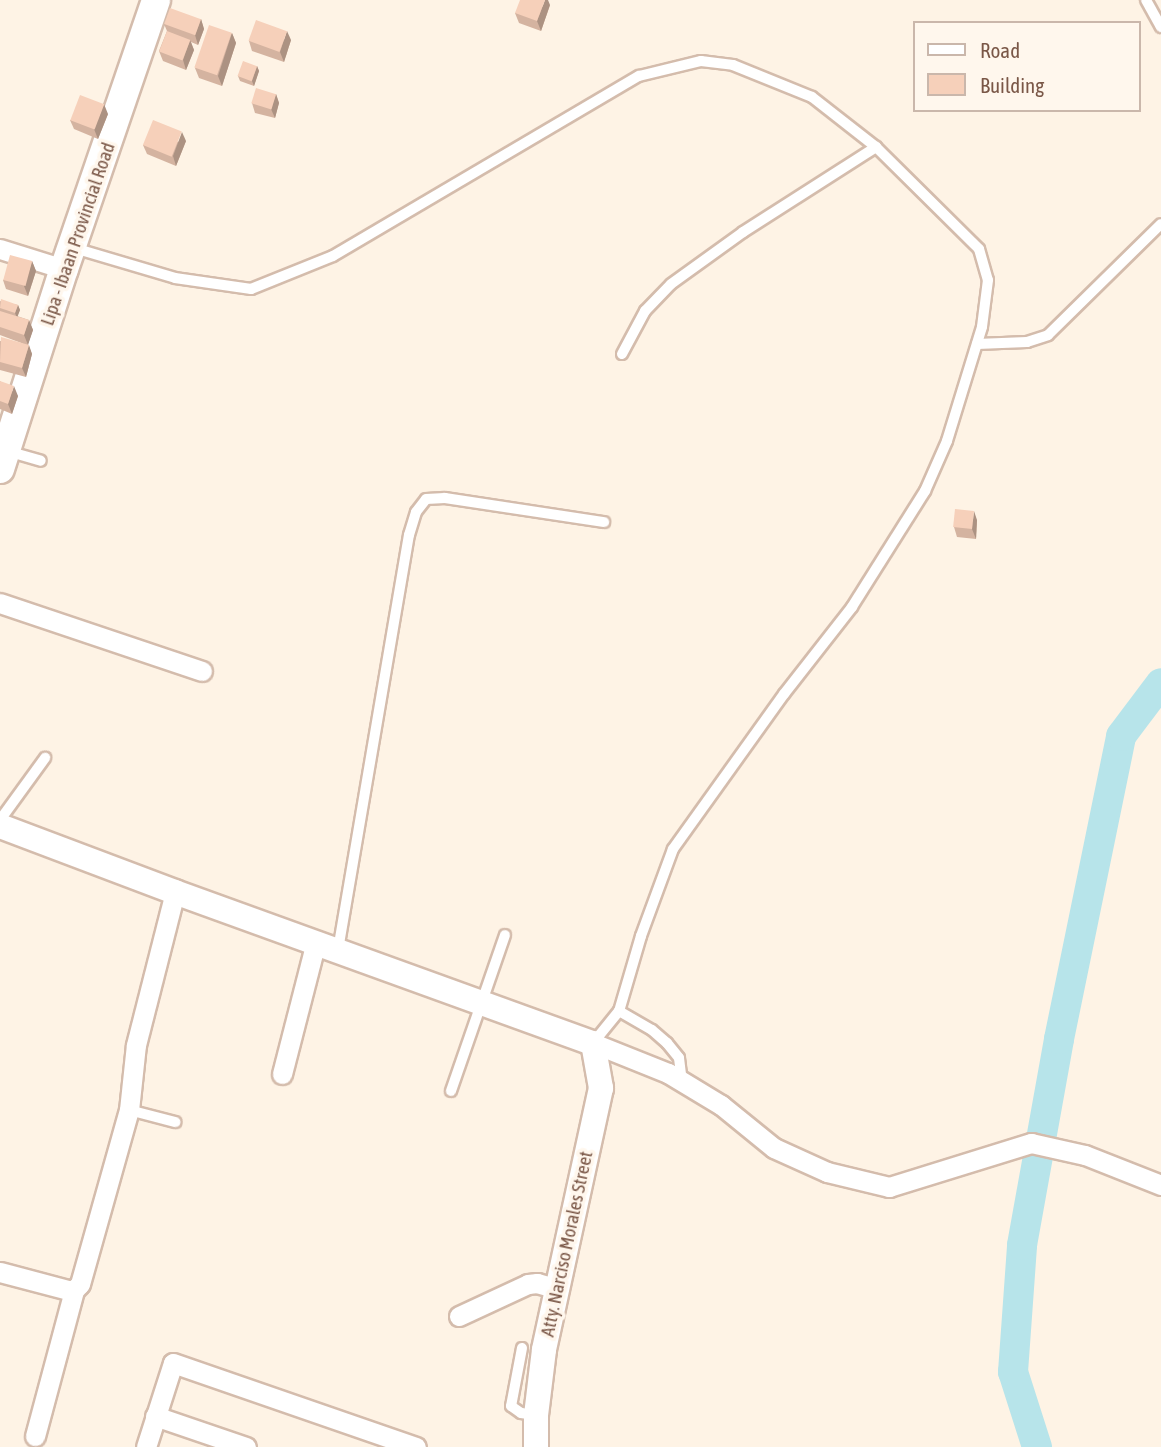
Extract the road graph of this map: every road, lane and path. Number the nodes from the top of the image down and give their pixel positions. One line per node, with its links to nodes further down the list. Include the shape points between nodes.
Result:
1 (156, 0): 7 (main road, Lipa - Ibaan Provincial Road)
2 (1146, 0): 3 (lane)
3 (1161, 27)
4 (876, 147): 7 (lane, via 812,97 733,65 701,61 639,76 333,256 251,289); 8 (lane, via 979,249 988,280); 9 (lane, via 671,284 645,311)
5 (1161, 224): 8 (lane, via 1048,335 1027,342)
6 (0, 250): 7 (street)
7 (69, 258): 10 (main road, Lipa - Ibaan Provincial Road, via 20,386)
8 (977, 344): 22 (lane, via 947,440 925,491 852,607 673,849 641,936)
9 (622, 354)
10 (3, 460): 11 (lane)
11 (41, 461)
12 (604, 523): 20 (lane, via 445,498 426,499 416,512)
13 (0, 603): 14 (street)
14 (202, 671)
15 (44, 758): 16 (lane)
16 (0, 820)
17 (0, 826): 18 (street)
18 (175, 892): 20 (street); 27 (street, via 134,1054)
19 (505, 935): 21 (lane)
20 (327, 946): 21 (street); 24 (street)
21 (483, 1002): 23 (street); 26 (lane)
22 (620, 1012): 23 (lane); 25 (lane, via 667,1043 679,1058)
23 (593, 1043): 25 (street); 31 (street, Atty. Narciso Morales Street, via 601,1088)
24 (282, 1074)
25 (682, 1082): 29 (street, via 721,1105 774,1148 827,1172 889,1187 1031,1143 1085,1155)
26 (451, 1091)
27 (129, 1110): 28 (lane); 32 (street, via 80,1284)
28 (175, 1122)
29 (1161, 1185)
30 (0, 1272): 32 (street)
31 (558, 1289): 33 (street, via 528,1284); 35 (street, Atty. Narciso Morales Street)
32 (74, 1290): 37 (street)
33 (458, 1316)
34 (522, 1348): 35 (lane, via 510,1406)
35 (536, 1415): 41 (street, Atty. Narciso Morales Street)
36 (155, 1416): 38 (street); 39 (street); 40 (street, via 173,1363)
37 (34, 1436)
38 (146, 1447)
39 (246, 1447)
40 (416, 1447)
41 (536, 1447)

